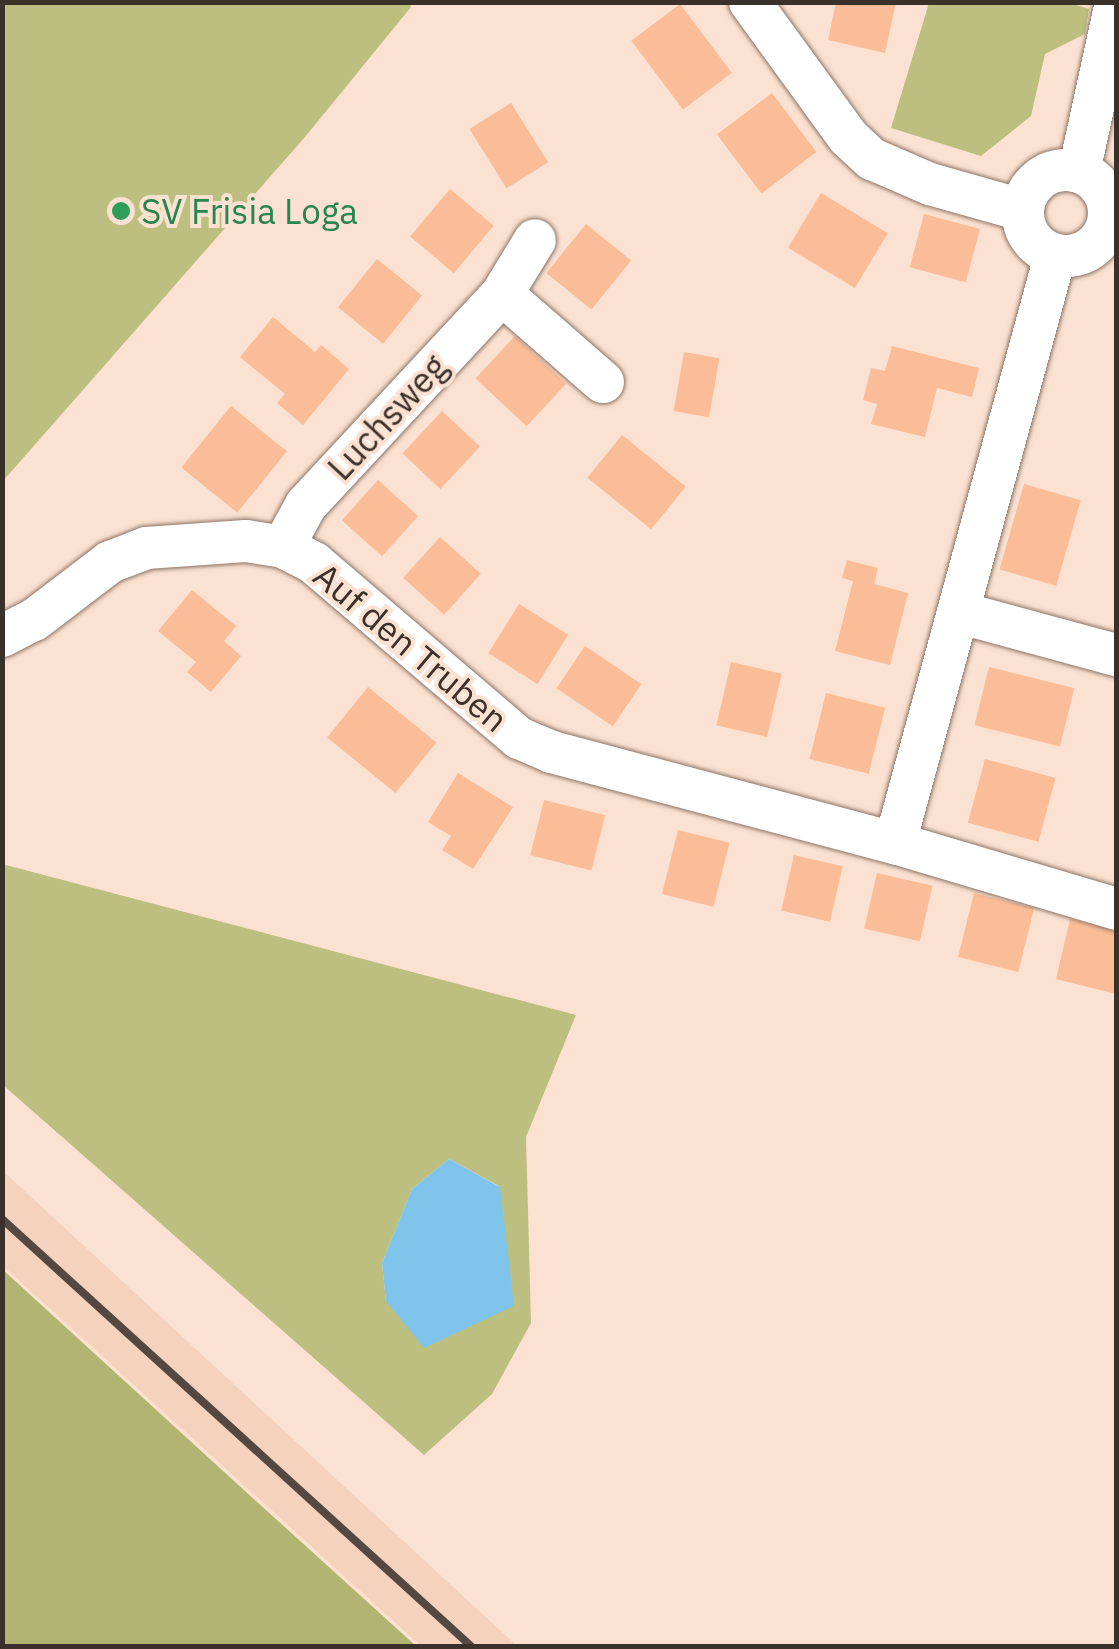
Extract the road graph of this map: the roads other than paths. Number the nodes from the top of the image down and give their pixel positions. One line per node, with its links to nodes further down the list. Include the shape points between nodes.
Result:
1 (1116, 2): 3 (street)
2 (760, 7): 4 (street, via 848,137 872,159)
3 (1078, 172): 4 (street, via 1042,177); 5 (street, via 1103,190)
4 (1022, 210): 7 (street, via 1030,239)
5 (1113, 221): 7 (street, via 1090,250)
6 (536, 240): 8 (street, Luchsweg)
7 (1055, 256): 11 (street)
8 (502, 294): 9 (street); 10 (street, Luchsweg, via 306,505)
9 (604, 382)
10 (283, 548): 12 (street, Auf den Truben, via 246,541 146,548 110,562); 14 (street, Auf den Truben, via 314,563 519,738)
11 (961, 613): 13 (street); 14 (street)
12 (2, 636)
13 (1116, 656)
14 (895, 843): 15 (street, Auf den Truben)
15 (1116, 909)

